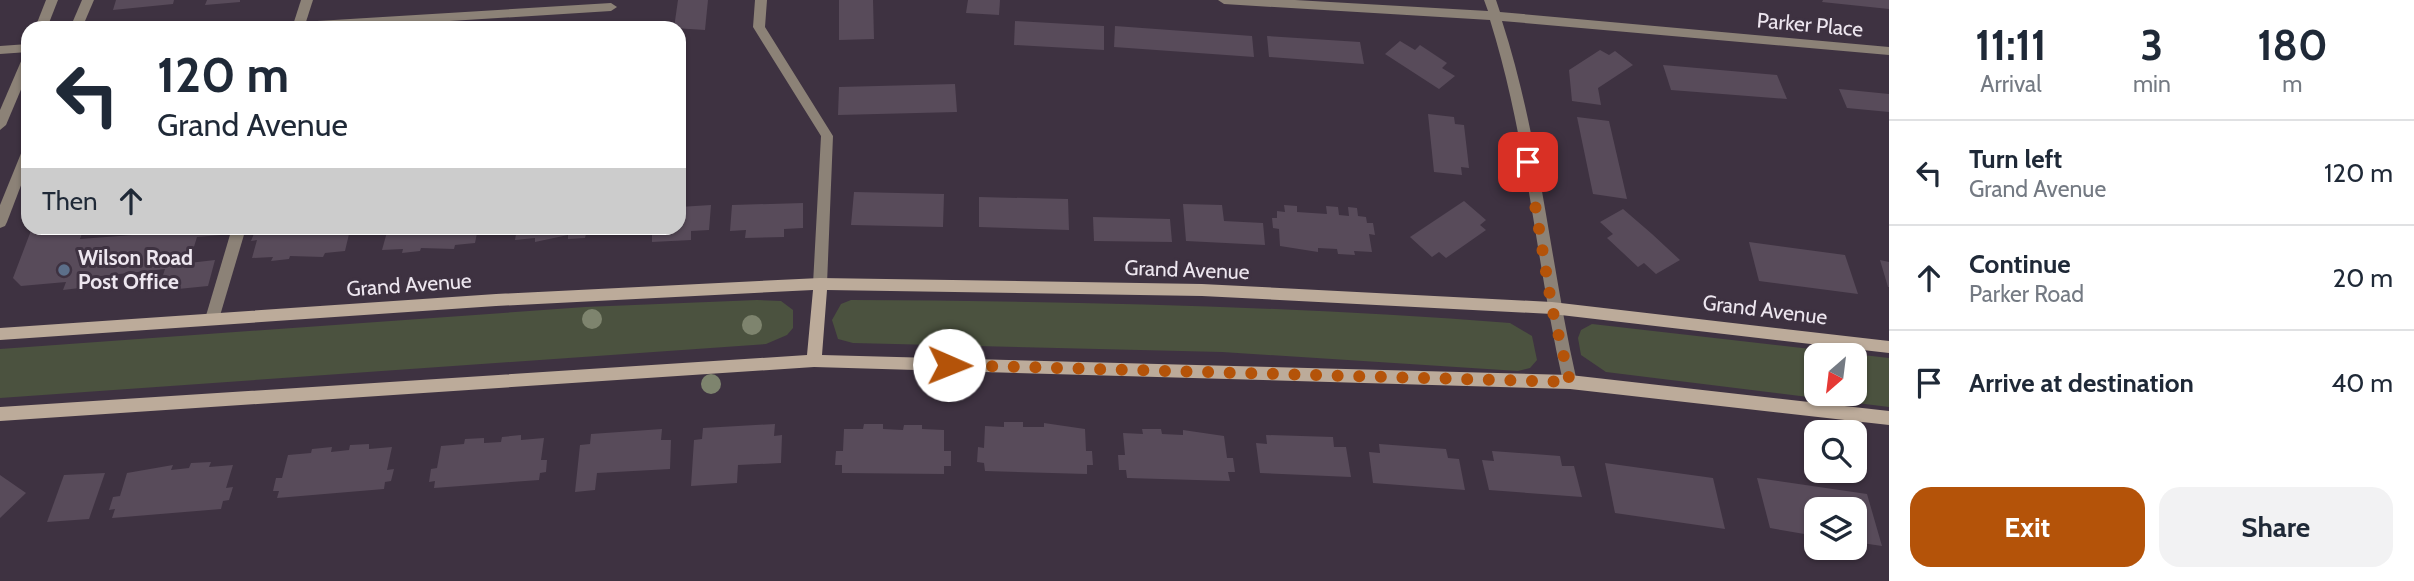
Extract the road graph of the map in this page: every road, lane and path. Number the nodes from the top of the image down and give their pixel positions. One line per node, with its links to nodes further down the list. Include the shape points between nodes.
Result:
1 (52, 0): 9 (street)
2 (88, 0): 10 (street)
3 (307, 0): 11 (street)
4 (761, 0): 21 (street, via 758,27 827,136)
5 (1224, 0): 8 (street, Parker Place)
6 (1490, 0): 8 (street)
7 (611, 6): 12 (street)
8 (1496, 16): 15 (street, Parker Place); 22 (street, via 1524,138)
9 (44, 21)
10 (79, 21)
11 (301, 21)
12 (388, 21)
13 (21, 48): 14 (street)
14 (0, 50)
15 (1889, 51)
16 (21, 76): 17 (street)
17 (0, 125)
18 (21, 169): 19 (street)
19 (0, 222)
20 (237, 235): 23 (street)
21 (820, 284): 22 (street, Grand Avenue, via 1202,290); 23 (street, Grand Avenue); 26 (street)
22 (1552, 308): 25 (street, Grand Avenue); 27 (street)
23 (212, 318): 24 (street, Grand Avenue)
24 (0, 334)
25 (1889, 347)
26 (814, 361): 27 (street); 28 (street)
27 (1570, 382): 29 (street)
28 (0, 414)
29 (1889, 418)

